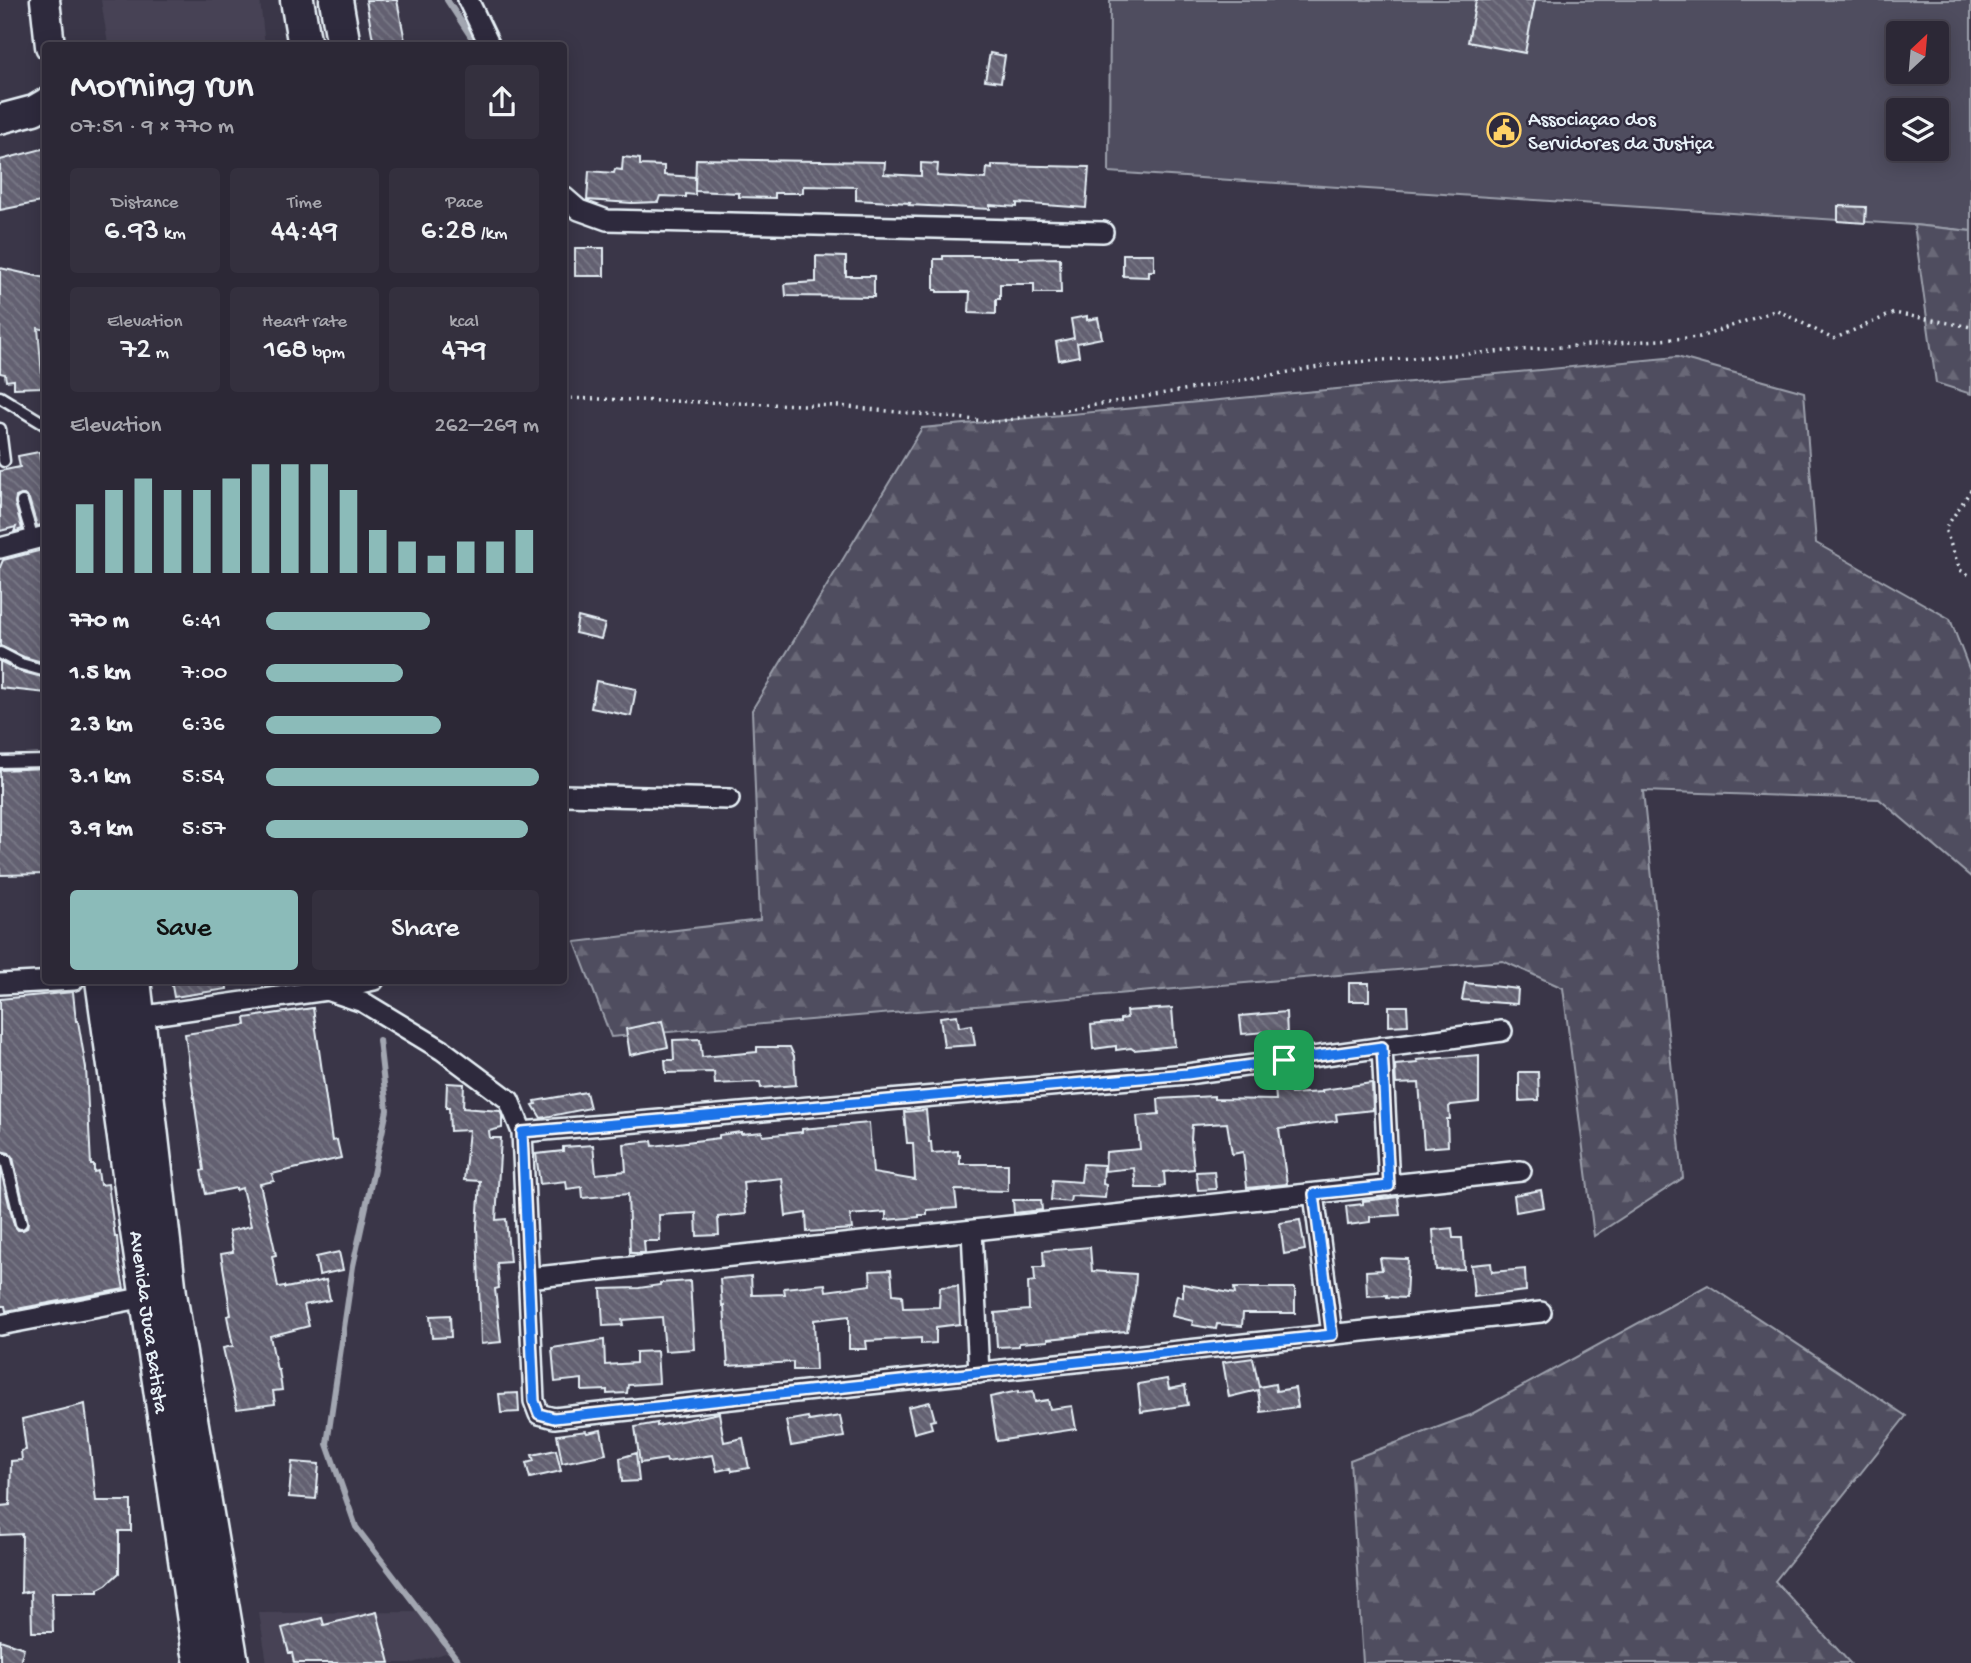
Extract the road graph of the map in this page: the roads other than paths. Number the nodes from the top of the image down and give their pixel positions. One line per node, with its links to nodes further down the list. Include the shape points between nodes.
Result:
1 (45, 0): 5 (street)
2 (297, 0): 6 (main road)
3 (336, 0): 7 (main road)
4 (468, 0): 8 (street)
5 (50, 42)
6 (304, 42)
7 (343, 42)
8 (488, 42)
9 (42, 105): 10 (street)
10 (0, 119)
11 (567, 200): 12 (street, via 579,211 607,220)
12 (1103, 232)
13 (0, 397): 14 (lane)
14 (42, 423)
15 (0, 429): 16 (lane)
16 (4, 461)
17 (22, 502): 18 (lane)
18 (39, 538): 19 (street)
19 (0, 548)
20 (0, 653): 21 (lane)
21 (42, 670)
22 (42, 761): 23 (lane)
23 (0, 762)
24 (567, 796): 25 (street)
25 (729, 799)
26 (42, 982): 27 (street)
27 (0, 984)
28 (103, 984): 43 (main road, Avenida Juca Batista)
29 (134, 984): 32 (main road, Avenida Juca Batista)
30 (355, 984): 31 (street)
31 (327, 990): 32 (street); 35 (street, via 363,1002 442,1049 509,1100)
32 (138, 1017): 49 (main road, Avenida Juca Batista, via 170,1294)
33 (1502, 1031): 34 (street)
34 (1382, 1047): 35 (street, via 1187,1074); 38 (street)
35 (522, 1132): 42 (street)
36 (0, 1158): 40 (lane, via 6,1160)
37 (1521, 1171): 38 (street)
38 (1389, 1186): 39 (street)
39 (1314, 1194): 41 (street); 46 (street)
40 (21, 1223)
41 (972, 1231): 42 (street); 47 (street)
42 (528, 1278): 47 (street, via 534,1401 546,1418)
43 (146, 1297): 45 (street); 48 (main road, Avenida Juca Batista)
44 (1541, 1312): 46 (street)
45 (0, 1323)
46 (1332, 1335): 47 (street)
47 (979, 1373)
48 (201, 1663)
49 (232, 1663)

